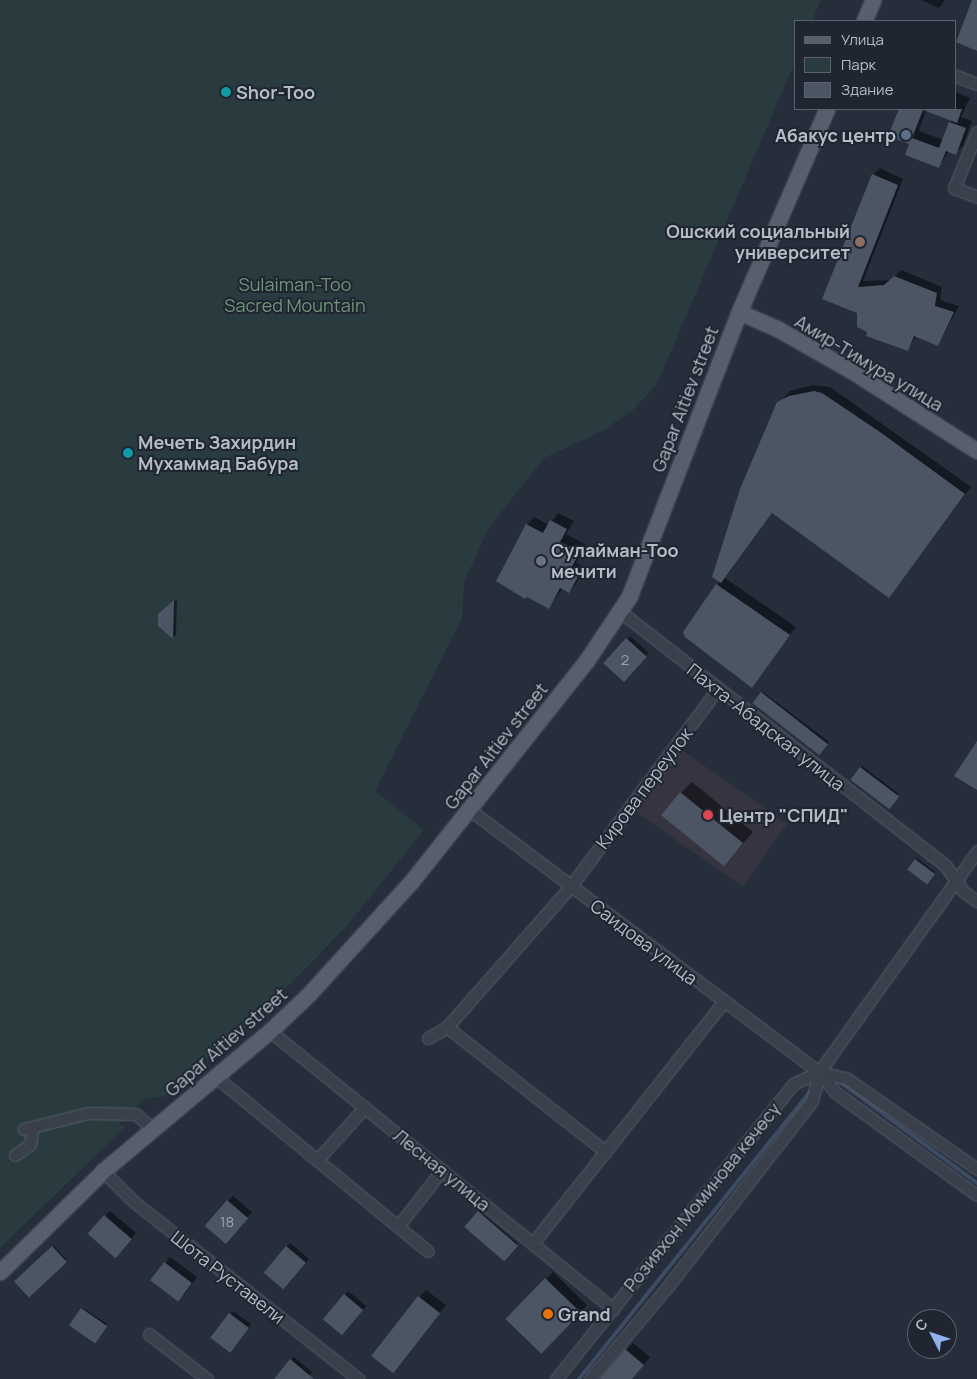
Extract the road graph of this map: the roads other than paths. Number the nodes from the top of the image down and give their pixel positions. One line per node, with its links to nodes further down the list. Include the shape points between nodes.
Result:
1 (873, 0): 2 (main road)
2 (864, 20)
3 (957, 76): 4 (street)
4 (977, 84)
5 (827, 110): 8 (main road, Gapar Aitiev street)
6 (977, 132): 7 (street, via 954,188)
7 (977, 197)
8 (739, 312): 9 (main road, Амир-Тимура улица, via 778,329 852,371); 10 (main road, Gapar Aitiev street, via 693,427 649,551)
9 (977, 451)
10 (621, 612): 11 (street, Пахта-Абадская улица); 12 (main road, Gapar Aitiev street)
11 (717, 690): 14 (street, Пахта-Абадская улица, via 944,865); 15 (street, Кирова переулок)
12 (470, 810): 15 (street, Саидова улица); 19 (main road, Gapar Aitiev street, via 411,882)
13 (977, 852): 14 (street, Розияхон Моминова көчөсү)
14 (956, 881): 16 (street, Пахта-Абадская улица); 21 (street, Розияхон Моминова көчөсү)
15 (570, 887): 17 (street, Саидова улица); 18 (street, Кирова переулок)
16 (977, 901)
17 (723, 1002): 21 (street, Саидова улица); 25 (street)
18 (447, 1027): 20 (street, Кирова переулок); 25 (street)
19 (270, 1031): 22 (main road, Gapar Aitiev street); 23 (street, Лесная улица)
20 (428, 1038)
21 (819, 1072): 28 (street, Саидова улица, via 846,1078); 31 (street, Саидова улица, via 835,1092); 36 (street, Розияхон Моминова көчөсү, via 793,1084); 41 (street, Розияхон Моминова көчөсү, via 812,1101 668,1286)
22 (216, 1077): 24 (main road, Gapar Aitiev street); 27 (street)
23 (365, 1107): 27 (street); 29 (street, Лесная улица)
24 (152, 1129): 26 (street, via 136,1114 88,1112 28,1129 30,1144); 30 (main road, Gapar Aitiev street)
25 (606, 1152): 33 (street)
26 (15, 1155)
27 (318, 1159): 32 (street)
28 (977, 1169)
29 (442, 1170): 32 (street); 33 (street, Лесная улица)
30 (103, 1171): 35 (main road, Gapar Aitiev street); 39 (street, Шота Руставели, via 133,1202)
31 (977, 1195)
32 (399, 1225): 34 (street)
33 (534, 1243): 36 (street, Лесная улица)
34 (428, 1251)
35 (0, 1272)
36 (613, 1309): 40 (street, Розияхон Моминова көчөсү)
37 (149, 1334): 38 (street)
38 (206, 1379)
39 (358, 1379)
40 (556, 1379)
41 (590, 1379)

